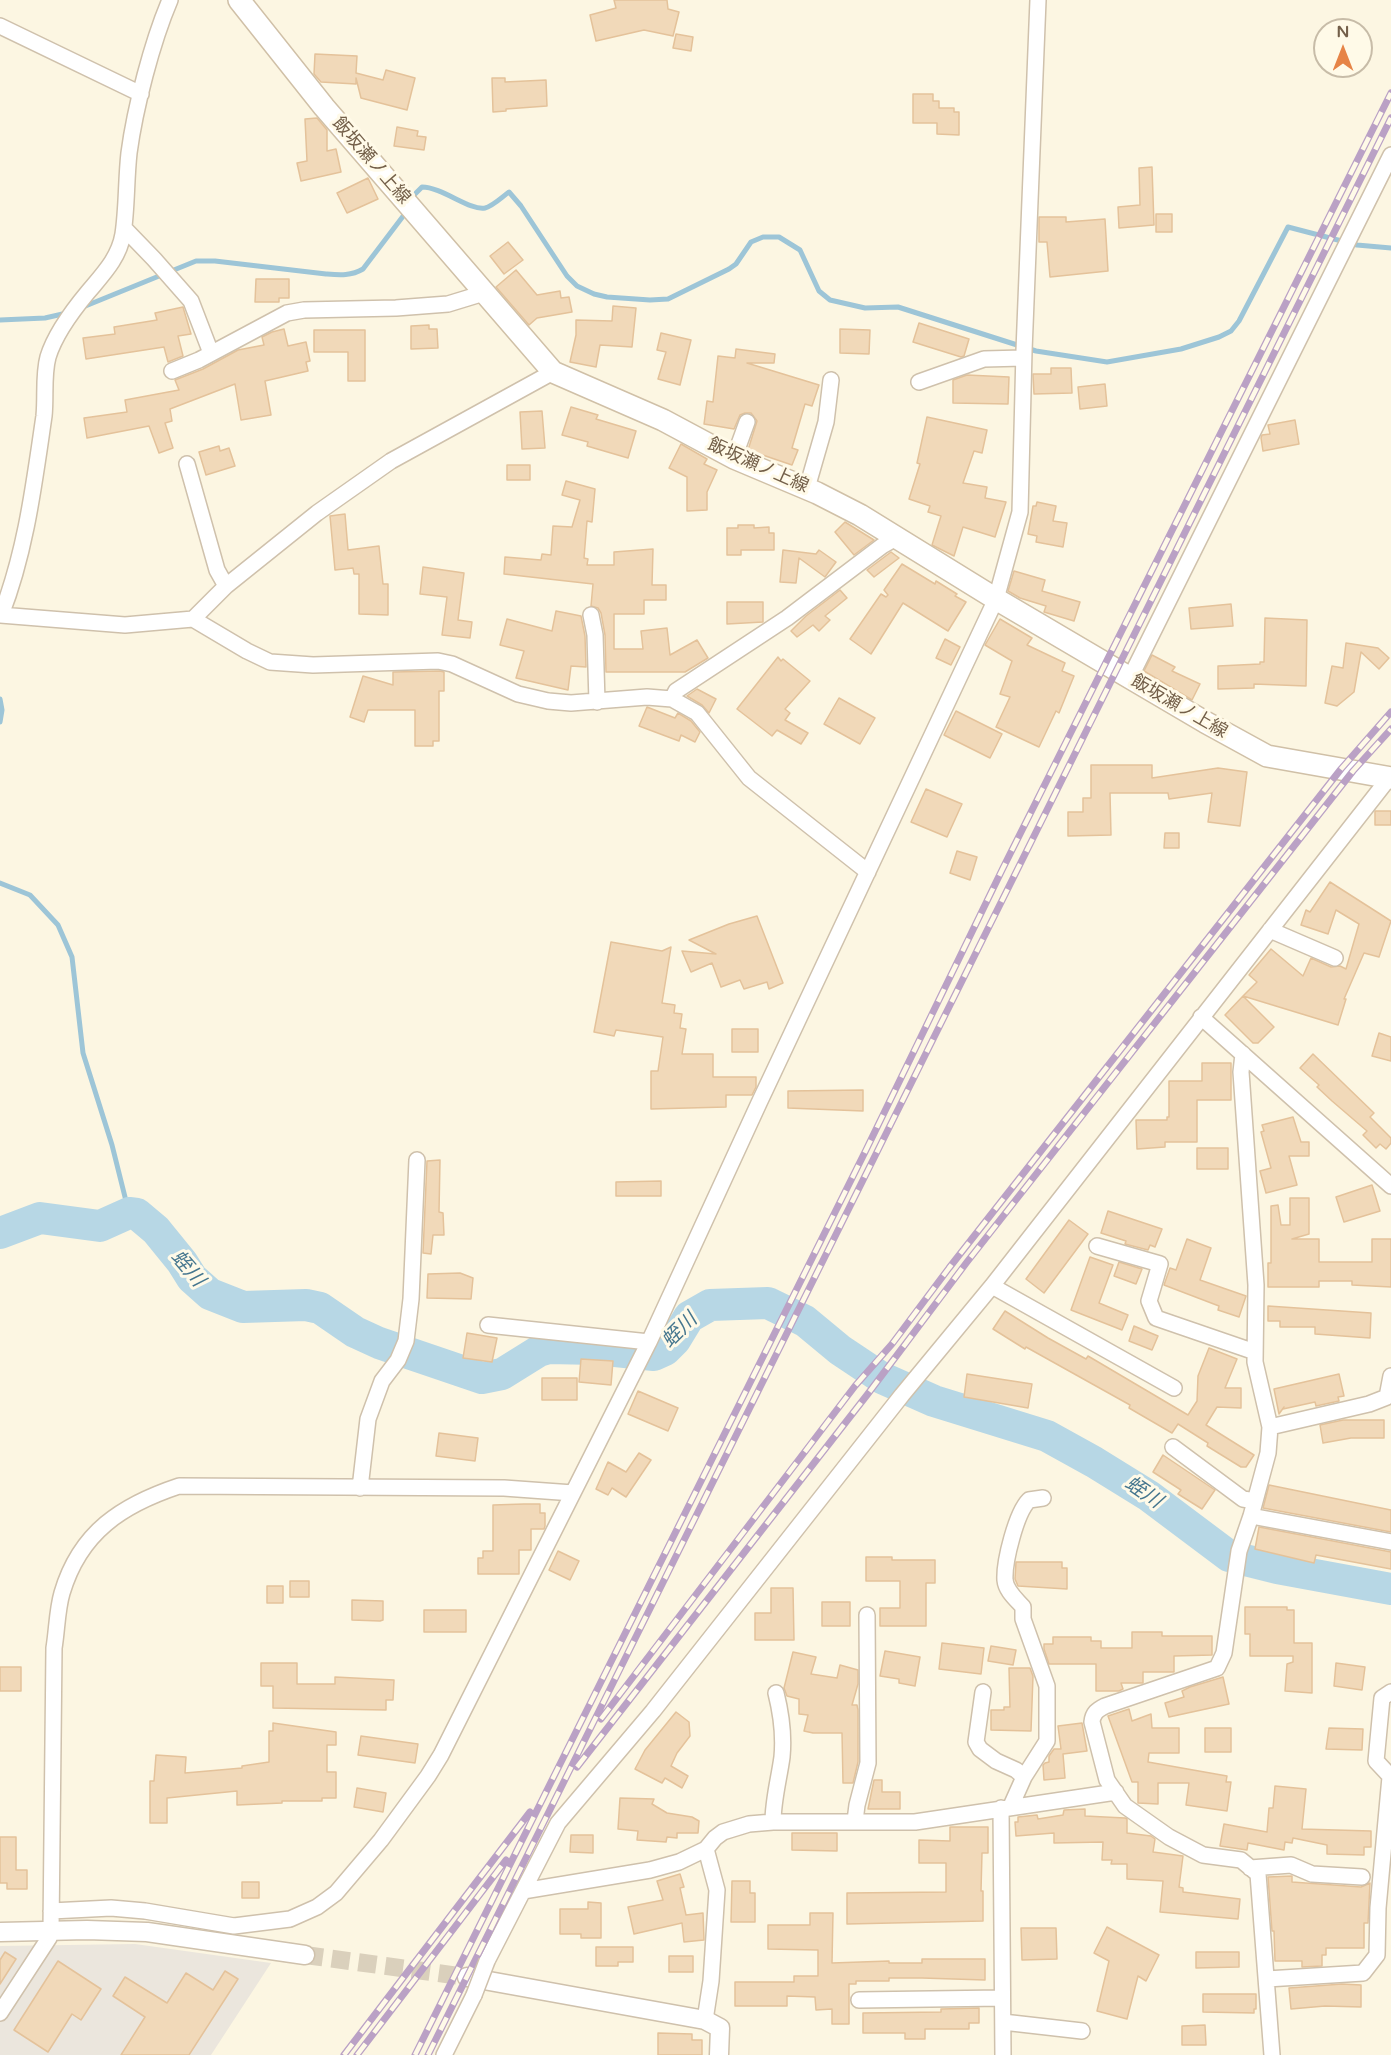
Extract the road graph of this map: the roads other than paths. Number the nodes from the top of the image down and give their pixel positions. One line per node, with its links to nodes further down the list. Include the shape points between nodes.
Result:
1 (170, 0): 5 (street)
2 (239, 0): 8 (main road, 飯坂瀬ノ上線, via 324,107)
3 (1038, 0): 10 (street)
4 (0, 26): 5 (street)
5 (141, 94): 7 (street, via 130,150)
6 (1391, 155): 25 (street)
7 (123, 228): 9 (street, via 191,301); 22 (street, via 117,252 66,322 48,358 32,499 24,541)
8 (484, 292): 9 (street, via 448,304 287,313); 12 (main road, 飯坂瀬ノ上線)
9 (211, 353): 11 (street)
10 (1023, 358): 14 (street, via 984,359); 21 (street, via 1020,512)
11 (172, 371)
12 (553, 372): 16 (main road, 飯坂瀬ノ上線, via 663,420); 20 (street, via 391,461 317,513)
13 (831, 380): 18 (street, via 826,422)
14 (919, 382)
15 (747, 422): 16 (street)
16 (734, 458): 18 (main road, 飯坂瀬ノ上線)
17 (187, 464): 20 (street, via 217,570)
18 (807, 488): 19 (main road, 飯坂瀬ノ上線, via 860,514)
19 (896, 538): 21 (main road, 飯坂瀬ノ上線); 26 (street, via 787,618 676,691)
20 (226, 586): 24 (street)
21 (996, 599): 25 (main road, 飯坂瀬ノ上線); 29 (street)
22 (0, 615): 24 (street, via 125,625)
23 (591, 615): 27 (street)
24 (193, 619): 27 (street, via 270,662 324,665 438,661 518,694 548,701)
25 (1130, 678): 28 (main road, 飯坂瀬ノ上線, via 1267,756)
26 (672, 699): 27 (street); 29 (street, via 697,713 749,778)
27 (597, 702)
28 (1390, 778): 30 (street)
29 (868, 872): 39 (street)
30 (1270, 930): 31 (street); 32 (street)
31 (1335, 958)
32 (1201, 1017): 33 (street); 37 (street)
33 (1243, 1054): 35 (street); 40 (street, via 1241,1072 1256,1285)
34 (417, 1160): 46 (street, via 406,1341 382,1381 368,1419)
35 (1391, 1186)
36 (1097, 1246): 40 (street, via 1160,1264 1149,1301 1156,1318)
37 (992, 1286): 42 (street); 65 (street, via 653,1711 558,1823)
38 (488, 1325): 39 (street)
39 (648, 1345): 47 (street)
40 (1255, 1352): 44 (street)
41 (1391, 1376): 43 (street)
42 (1174, 1388)
43 (1386, 1402): 44 (street)
44 (1270, 1427): 49 (street, via 1268,1453)
45 (1173, 1447): 49 (street)
46 (360, 1488): 47 (street, via 504,1488); 66 (street, via 179,1486 128,1507 105,1523 88,1542 71,1568 62,1595 54,1648)
47 (573, 1493): 66 (street, via 441,1755 381,1840 336,1893 290,1919 234,1926 111,1908)
48 (1043, 1498): 55 (street, via 1029,1500 1020,1512 1005,1581 1008,1591 1023,1606 1023,1619 1047,1686 1047,1741)
49 (1253, 1508): 50 (street); 57 (street, via 1239,1551 1224,1653 1217,1668 1105,1706 1093,1715 1107,1780)
50 (1391, 1542)
51 (867, 1615): 59 (street, via 868,1763)
52 (776, 1692): 60 (street, via 782,1756)
53 (983, 1692): 55 (street, via 976,1742 996,1761)
54 (1391, 1692): 56 (street, via 1382,1698 1376,1761)
55 (1024, 1777): 58 (street)
56 (1390, 1777): 62 (street)
57 (1116, 1792): 58 (street); 63 (street, via 1125,1806 1170,1837 1203,1855 1241,1860)
58 (1006, 1807): 59 (street, via 915,1822); 73 (street)
59 (855, 1821): 60 (street)
60 (773, 1822): 61 (street, via 731,1828)
61 (706, 1849): 65 (street, via 650,1870); 76 (street, via 717,1890)
62 (1387, 1863): 69 (street)
63 (1250, 1868): 64 (street, via 1291,1865 1312,1874); 72 (street, via 1258,1874)
64 (1362, 1877)
65 (523, 1891): 79 (street, bridge)
66 (51, 1911): 67 (street)
67 (51, 1930): 68 (street); 70 (street, via 147,1932); 75 (street)
68 (0, 1932)
69 (1384, 1950): 72 (street, via 1363,1973)
70 (305, 1955)
71 (467, 1977): 76 (street)
72 (1267, 1978): 82 (street)
73 (1002, 1998): 74 (street); 77 (street)
74 (859, 2000)
75 (0, 2013)
76 (705, 2019): 80 (street, via 720,2028)
77 (1003, 2022): 78 (street); 81 (street)
78 (1082, 2031)
79 (444, 2055)
80 (719, 2055)
81 (1003, 2055)
82 (1272, 2055)

